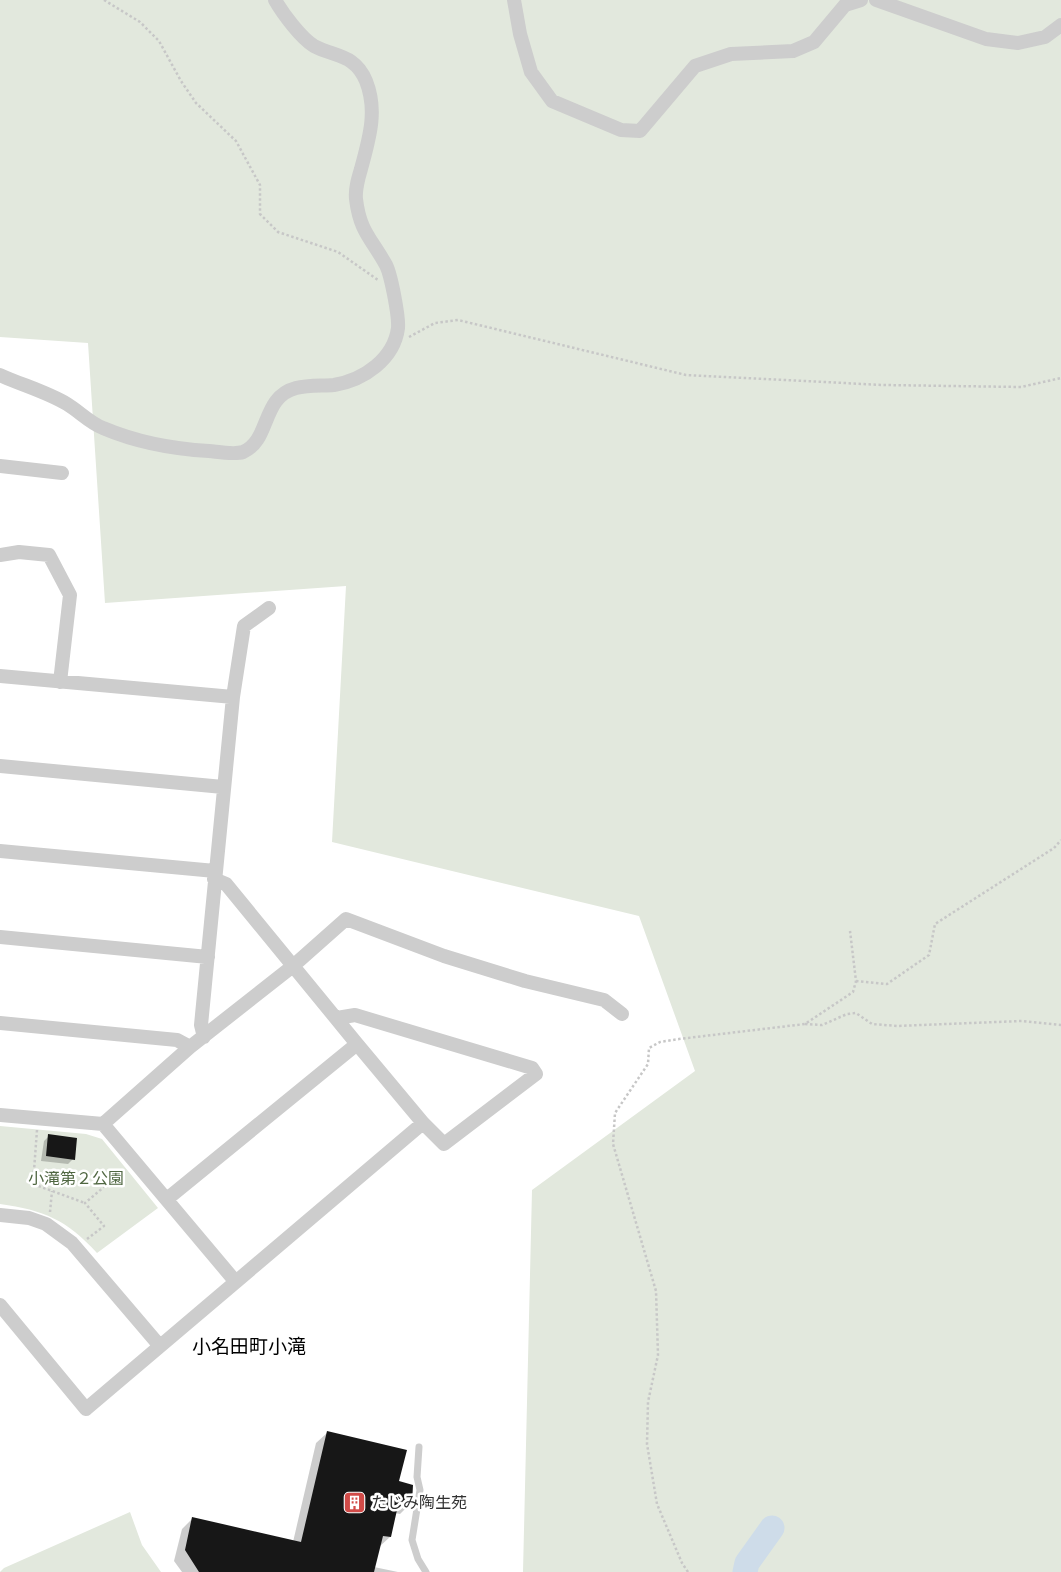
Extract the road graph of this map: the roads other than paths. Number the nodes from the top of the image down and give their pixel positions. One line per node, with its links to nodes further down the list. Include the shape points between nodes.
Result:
1 (276, 0): 6 (street, via 284,15 313,46 347,57 365,78 373,102 371,133 356,196 361,226 387,267 396,303 398,327 393,346 386,356 361,376 284,393 271,406 264,427 252,446 240,453 193,450 140,441 101,428 66,404)
2 (514, 0): 3 (street, via 531,72 552,101 621,130 640,131 696,66 731,54 793,51 814,42 845,5)
3 (862, 0)
4 (876, 0): 5 (street, via 986,39 1018,43 1045,37)
5 (1061, 25)
6 (0, 375)
7 (0, 466): 8 (street)
8 (62, 473)
9 (0, 554): 12 (street, via 50,555 70,595)
10 (269, 608): 13 (street, via 244,626)
11 (0, 676): 12 (street)
12 (60, 682): 13 (street)
13 (233, 697): 15 (street)
14 (0, 766): 15 (street)
15 (223, 787): 17 (street)
16 (0, 852): 17 (street)
17 (214, 875): 19 (street); 20 (street, via 226,884)
18 (0, 937): 19 (street)
19 (208, 957): 24 (street, via 201,1025)
20 (293, 966): 21 (street, via 346,919 444,956 604,1000); 22 (street); 24 (street)
21 (622, 1014)
22 (336, 1018): 25 (street); 28 (street, via 356,1015 532,1068 536,1074 444,1144)
23 (0, 1023): 26 (street, via 177,1040)
24 (204, 1037): 26 (street)
25 (357, 1044): 28 (street); 30 (street)
26 (190, 1047): 29 (street)
27 (0, 1115): 29 (street)
28 (423, 1123): 32 (street)
29 (102, 1124): 30 (street)
30 (167, 1199): 32 (street)
31 (0, 1215): 34 (street, via 29,1218 46,1224 72,1243)
32 (235, 1281): 34 (street)
33 (0, 1305): 34 (street, via 86,1409)
34 (159, 1345)
35 (419, 1447): 36 (lane, via 417,1477 420,1490 412,1540)
36 (426, 1572)

